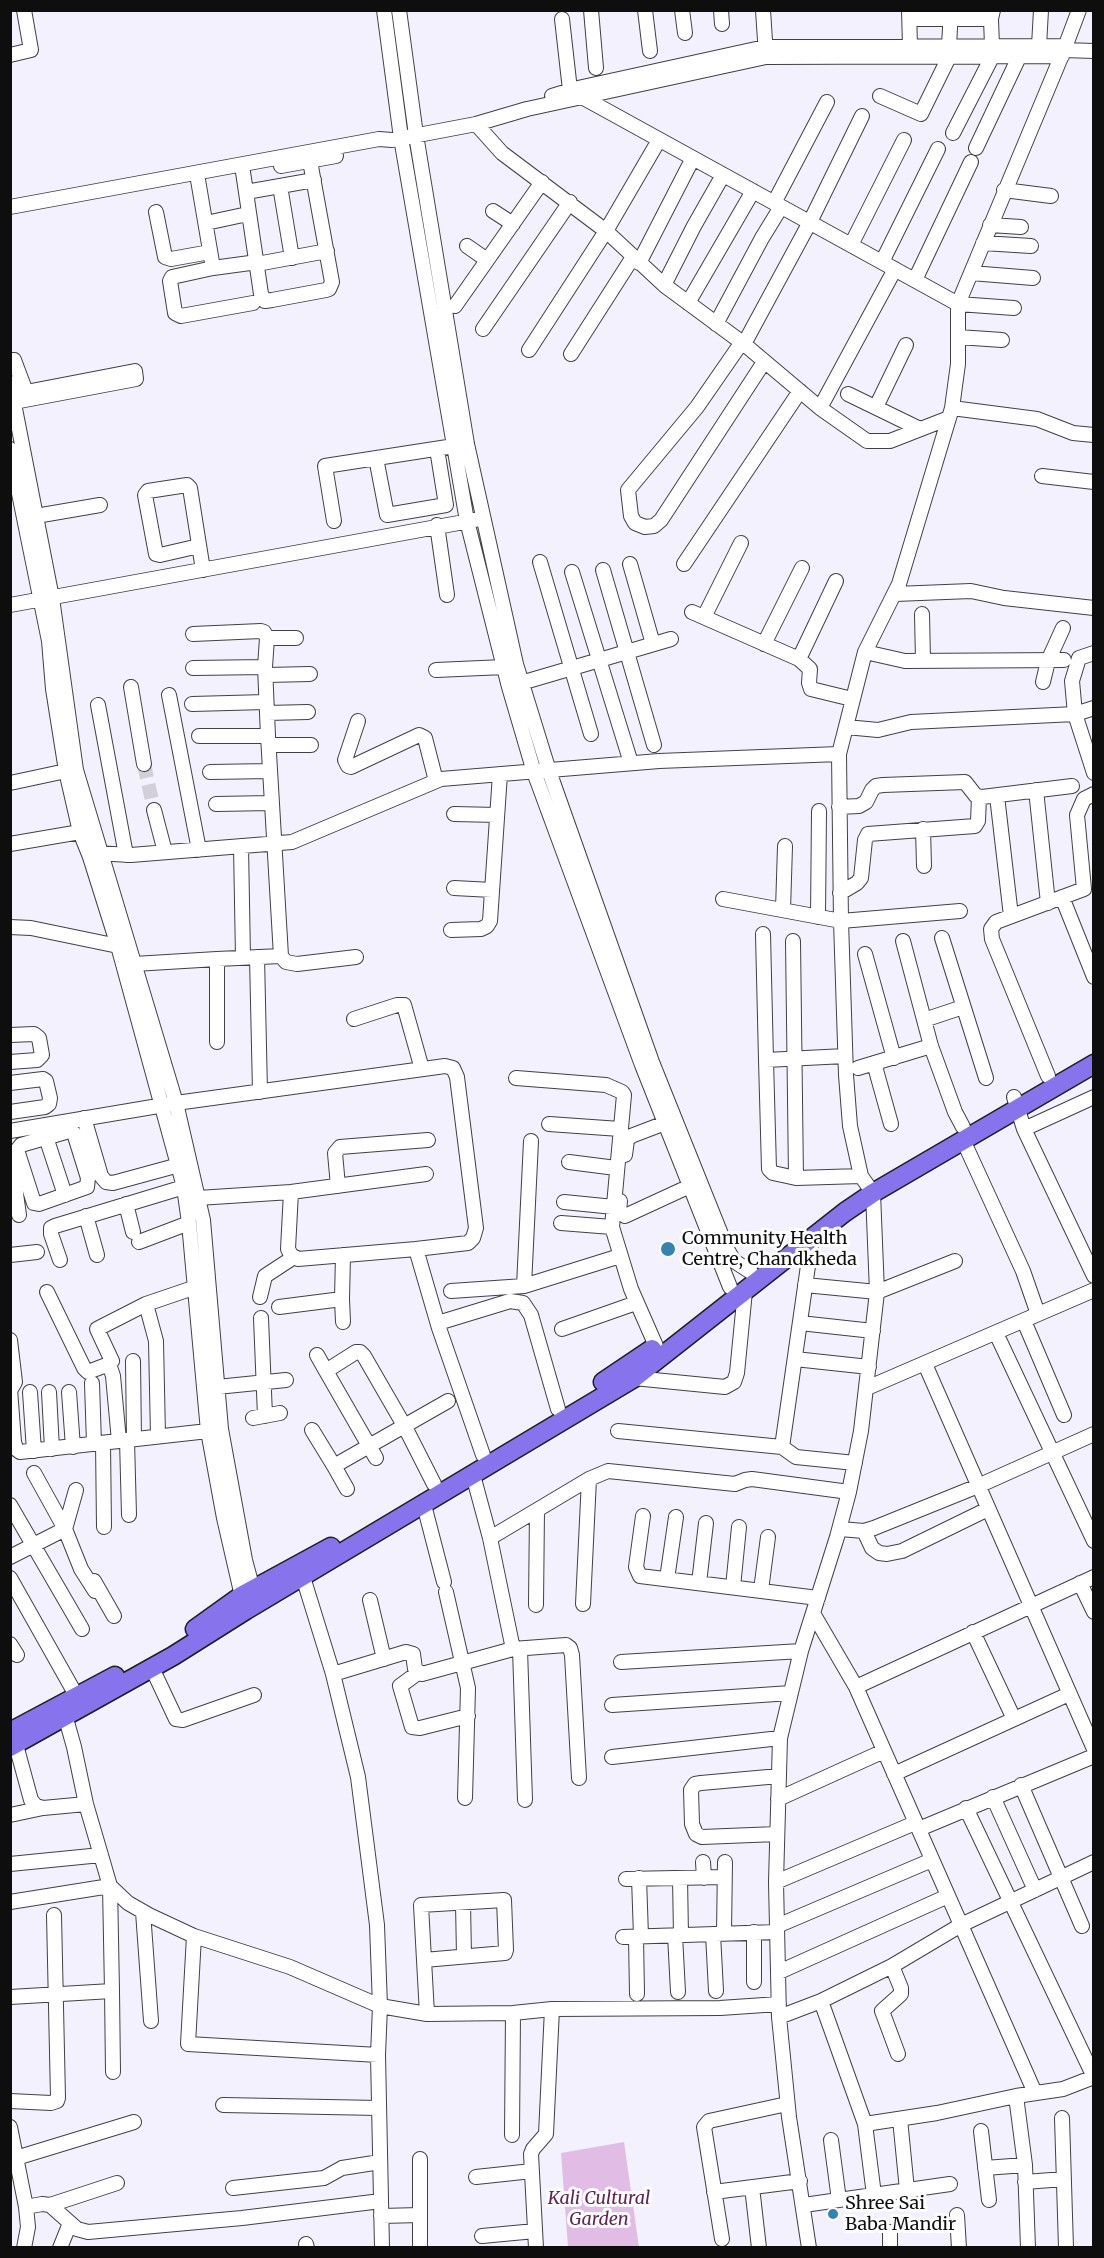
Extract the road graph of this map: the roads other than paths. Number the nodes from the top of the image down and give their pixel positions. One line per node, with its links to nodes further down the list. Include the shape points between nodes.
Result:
1 (24, 10): 23 (street, via 31,50)
2 (384, 10): 33 (street)
3 (399, 10): 32 (street)
4 (591, 10): 25 (street)
5 (645, 10): 17 (street)
6 (682, 10): 14 (street)
7 (763, 10): 21 (street)
8 (1041, 10): 16 (street)
9 (1079, 10): 19 (street)
10 (909, 15): 11 (street); 15 (street)
11 (951, 15): 12 (street); 22 (street)
12 (992, 15): 18 (street)
13 (562, 19): 26 (street)
14 (685, 33)
15 (910, 46): 21 (street); 22 (street)
16 (1039, 46): 18 (street); 19 (street)
17 (650, 51)
18 (992, 51): 22 (street); 24 (street); 31 (street)
19 (1064, 51): 20 (street); 24 (street); 47 (street)
20 (1094, 51)
21 (766, 52): 22 (street); 26 (street)
22 (949, 52): 27 (street, via 921,114)
23 (10, 55)
24 (1019, 57): 37 (street)
25 (596, 68)
26 (576, 94): 30 (street); 34 (street)
27 (880, 96)
28 (827, 102): 52 (street)
29 (862, 116): 58 (street)
30 (476, 124): 32 (street); 45 (street, via 502,153)
31 (953, 133)
32 (416, 135): 33 (street); 114 (street)
33 (397, 139): 39 (street, via 380,147); 53 (street); 106 (street, via 432,310)
34 (659, 140): 38 (street); 63 (street)
35 (904, 140): 65 (street)
36 (938, 148): 73 (street)
37 (976, 148)
38 (693, 158): 42 (street); 72 (street)
39 (310, 161): 41 (street); 44 (street)
40 (971, 162): 79 (street)
41 (243, 172): 43 (street); 49 (street)
42 (723, 175): 48 (street); 80 (street)
43 (198, 180): 56 (street); 59 (street)
44 (314, 180): 46 (street); 68 (street)
45 (542, 182): 51 (street); 60 (street)
46 (280, 186): 49 (street); 70 (street)
47 (1005, 190): 50 (street); 61 (street)
48 (753, 191): 52 (street); 82 (street)
49 (246, 192): 74 (street)
50 (1051, 196)
51 (570, 202): 63 (street); 87 (street)
52 (778, 205): 58 (street); 86 (street)
53 (10, 207)
54 (494, 211): 60 (street)
55 (156, 212): 69 (street, via 165,257)
56 (10, 215)
57 (243, 215): 59 (street)
58 (810, 222): 65 (street); 90 (street)
59 (206, 223): 69 (street)
60 (513, 224): 71 (street)
61 (990, 225): 62 (street); 64 (street)
62 (1022, 227)
63 (606, 231): 72 (street); 92 (street)
64 (983, 243): 67 (street); 77 (street)
65 (851, 245): 73 (street)
66 (467, 246): 71 (street)
67 (1031, 246)
68 (327, 251): 70 (street); 74 (street, via 332,282 329,289 272,300 262,298)
69 (210, 252): 75 (street)
70 (292, 258): 74 (street)
71 (487, 260): 84 (street)
72 (636, 260): 80 (street); 93 (street)
73 (882, 262): 76 (street)
74 (254, 264): 75 (street)
75 (213, 268): 81 (street, via 172,277 177,315)
76 (895, 269): 79 (street); 102 (street)
77 (970, 273): 78 (street); 83 (street)
78 (1033, 279)
79 (915, 280): 83 (street)
80 (664, 285): 82 (street)
81 (253, 303)
82 (688, 303): 86 (street)
83 (958, 304): 85 (street); 88 (street)
84 (455, 306)
85 (1014, 308)
86 (716, 324): 90 (street)
87 (483, 330)
88 (958, 337): 89 (street); 103 (street)
89 (1002, 340)
90 (743, 343): 95 (street); 95 (street, via 697,407 628,490 635,523 645,527 662,520)
91 (906, 345): 101 (street)
92 (529, 350)
93 (571, 354)
94 (10, 360): 99 (street, via 14,360)
95 (764, 362): 97 (street)
96 (10, 382): 100 (street)
97 (800, 391): 102 (street); 122 (street)
98 (848, 394): 101 (street)
99 (27, 395): 99 (street, via 135,370 136,379); 100 (street)
100 (14, 402): 113 (street)
101 (876, 407): 104 (street)
102 (820, 408): 104 (street, via 867,441 890,441)
103 (950, 413): 104 (street); 105 (street, via 1037,419 1073,433); 128 (street)
104 (920, 429)
105 (1094, 435)
106 (454, 446): 108 (street); 116 (street)
107 (10, 449): 130 (street)
108 (437, 449): 109 (street); 109 (street, via 446,505 387,515)
109 (376, 458): 115 (street, via 325,466)
110 (1042, 476): 111 (street)
111 (1094, 482)
112 (100, 505): 113 (street)
113 (36, 516): 130 (street)
114 (483, 519): 116 (street); 156 (street)
115 (334, 521)
116 (467, 521): 117 (street); 149 (street)
117 (437, 525): 124 (street); 129 (street)
118 (741, 543): 139 (street, via 698,615)
119 (199, 546): 119 (street, via 156,554 148,491 187,485); 124 (street)
120 (540, 562): 151 (street)
121 (630, 564): 140 (street)
122 (684, 564)
123 (802, 568): 139 (street)
124 (203, 570): 130 (street)
125 (603, 570): 141 (street)
126 (572, 572): 145 (street)
127 (836, 582): 144 (street)
128 (895, 594): 132 (street, via 971,591); 142 (street)
129 (447, 595)
130 (46, 599): 131 (street); 177 (street, via 53,689); 205 (street, via 76,770)
131 (10, 605)
132 (1094, 608)
133 (922, 614): 147 (street)
134 (1063, 628): 148 (street)
135 (193, 634): 136 (street, via 261,631)
136 (267, 638): 137 (street); 153 (street)
137 (296, 638)
138 (671, 639): 140 (street)
139 (764, 644): 144 (street)
140 (653, 645): 141 (street)
141 (627, 652): 145 (street); 172 (street)
142 (866, 652): 147 (street); 159 (street)
143 (1094, 653): 165 (street, via 1079,658 1072,681)
144 (799, 659): 159 (street, via 810,669 812,689)
145 (599, 660): 151 (street); 174 (street)
146 (1064, 660): 148 (street)
147 (923, 661): 148 (street)
148 (1048, 661): 155 (street)
149 (504, 667): 152 (street); 181 (street)
150 (193, 668): 153 (street)
151 (572, 668): 156 (street); 168 (street)
152 (436, 670)
153 (266, 671): 154 (street); 162 (street)
154 (310, 674)
155 (1043, 682)
156 (521, 683): 179 (street)
157 (131, 687): 175 (street)
158 (169, 695): 203 (street)
159 (852, 699): 167 (street)
160 (192, 704): 162 (street)
161 (98, 705): 206 (street)
162 (267, 708): 164 (street); 170 (street)
163 (1094, 708): 165 (street)
164 (308, 712)
165 (1075, 714): 167 (street, via 911,722 871,730); 176 (street)
166 (358, 721): 183 (street, via 345,760 348,766 419,735 425,738)
167 (846, 727): 173 (street)
168 (591, 734)
169 (199, 736): 170 (street)
170 (268, 741): 171 (street); 178 (street)
171 (311, 745)
172 (654, 745)
173 (839, 754): 174 (street); 192 (street)
174 (632, 763): 179 (street)
175 (144, 764)
176 (1093, 770)
177 (66, 771): 184 (street); 198 (street)
178 (270, 771): 180 (street); 190 (street)
179 (549, 771): 181 (street); 302 (street, via 652,1062 717,1227 734,1261)
180 (210, 772)
181 (534, 772): 182 (street); 261 (street)
182 (500, 774): 183 (street); 196 (street)
183 (436, 781): 200 (street, via 292,842)
184 (10, 783)
185 (1072, 786): 186 (street)
186 (1036, 790): 188 (street); 214 (street)
187 (1094, 794): 209 (street, via 1084,799 1077,815)
188 (997, 796): 189 (street); 217 (street)
189 (980, 797): 192 (street, via 965,782 883,785 876,786 859,806); 197 (street, via 975,826)
190 (272, 803): 191 (street); 200 (street)
191 (216, 804)
192 (840, 807): 211 (street)
193 (154, 810): 204 (street)
194 (819, 811): 218 (street)
195 (454, 814): 196 (street)
196 (497, 815): 210 (street)
197 (923, 830): 207 (street); 211 (street, via 868,834 861,878)
198 (80, 832): 199 (street); 205 (street)
199 (10, 844)
200 (275, 844): 201 (street); 228 (street)
201 (241, 846): 203 (street); 231 (street)
202 (785, 846): 215 (street)
203 (199, 850): 204 (street)
204 (165, 852): 206 (street)
205 (96, 853): 206 (street); 226 (street); 233 (street)
206 (126, 855)
207 (924, 866)
208 (454, 888): 210 (street)
209 (1089, 888): 212 (street)
210 (492, 890): 221 (street, via 487,926)
211 (840, 893): 219 (street)
212 (1062, 897): 214 (street); 234 (street)
213 (723, 899): 215 (street)
214 (1048, 903): 217 (street)
215 (783, 910): 218 (street)
216 (960, 911): 219 (street)
217 (1011, 916): 251 (street, via 996,922 991,929 992,939)
218 (818, 917): 219 (street)
219 (841, 921): 242 (street)
220 (10, 927): 226 (street)
221 (452, 930)
222 (763, 934): 245 (street)
223 (942, 938): 235 (street)
224 (793, 941): 243 (street)
225 (903, 941): 237 (street)
226 (117, 946): 258 (street)
227 (865, 954): 244 (street)
228 (281, 956): 229 (street); 230 (street, via 286,962 297,964)
229 (257, 957): 231 (street); 255 (street)
230 (356, 957)
231 (243, 958): 232 (street)
232 (217, 959): 233 (street); 239 (street)
233 (134, 964): 258 (street)
234 (1094, 976)
235 (963, 1007): 237 (street); 253 (street)
236 (354, 1019): 250 (street, via 404,1005)
237 (924, 1020): 240 (street)
238 (10, 1035): 246 (street, via 34,1034 39,1038 42,1055 37,1060)
239 (217, 1042)
240 (931, 1046): 244 (street); 268 (street)
241 (1094, 1050): 251 (main road)
242 (845, 1056): 243 (street); 277 (street, via 850,1126)
243 (795, 1058): 245 (street); 276 (street)
244 (894, 1058): 247 (street)
245 (766, 1060): 276 (street, via 769,1169)
246 (10, 1062)
247 (874, 1063): 249 (street); 263 (street)
248 (1094, 1064): 257 (main road)
249 (858, 1068)
250 (422, 1069): 255 (street); 293 (street, via 445,1066 453,1068 457,1077 476,1228 468,1243)
251 (1048, 1076): 257 (main road)
252 (516, 1078): 264 (street, via 606,1085 622,1092 625,1100)
253 (986, 1078)
254 (10, 1083): 259 (street, via 43,1078 50,1098 45,1107)
255 (261, 1092): 258 (street)
256 (1094, 1097): 265 (street)
257 (1015, 1103): 265 (street); 268 (main road)
258 (170, 1104): 260 (street); 273 (street); 283 (street)
259 (10, 1112)
260 (84, 1118): 267 (street); 273 (street, via 106,1182)
261 (665, 1123): 279 (street); 279 (street, via 627,1140 619,1212 625,1216)
262 (549, 1124): 264 (street)
263 (891, 1124)
264 (620, 1129): 274 (street)
265 (1024, 1129): 303 (street)
266 (10, 1131): 267 (street)
267 (44, 1131): 282 (street); 282 (street, via 74,1133 89,1182 87,1187); 282 (street, via 17,1150 30,1196 39,1204)
268 (963, 1134): 277 (main road); 317 (street)
269 (428, 1140): 278 (street, via 340,1147 335,1152)
270 (531, 1141): 305 (street)
271 (10, 1151): 287 (street)
272 (569, 1162): 274 (street)
273 (179, 1165): 280 (street)
274 (616, 1168): 286 (street)
275 (426, 1174): 278 (street)
276 (796, 1178): 277 (street)
277 (867, 1184): 292 (main road); 302 (main road, via 838,1202); 311 (street)
278 (338, 1186): 281 (street)
279 (690, 1186): 307 (street)
280 (184, 1187): 285 (street); 289 (street)
281 (291, 1192): 283 (street); 299 (street, via 288,1249)
282 (65, 1195)
283 (198, 1198): 340 (street)
284 (564, 1202): 286 (street)
285 (126, 1204): 288 (street); 289 (street, via 136,1237)
286 (614, 1207): 291 (street)
287 (19, 1215)
288 (86, 1216): 296 (street); 300 (street, via 51,1228)
289 (189, 1222): 306 (street)
290 (561, 1223): 291 (street)
291 (612, 1227): 298 (street)
292 (812, 1238): 304 (street); 307 (main road)
293 (416, 1249): 297 (street); 323 (street)
294 (36, 1252): 295 (street)
295 (10, 1255)
296 (97, 1255)
297 (343, 1255): 299 (street); 313 (street)
298 (620, 1256): 305 (street); 314 (street)
299 (294, 1257): 312 (street, via 265,1276)
300 (60, 1260)
301 (955, 1261): 311 (street)
302 (751, 1272): 307 (main road)
303 (1094, 1276)
304 (805, 1285): 311 (street); 322 (street)
305 (524, 1286): 309 (street)
306 (196, 1287): 315 (street); 352 (street)
307 (737, 1289): 328 (main road); 336 (main road); 336 (street, via 734,1382 725,1387)
308 (1094, 1290): 317 (street)
309 (452, 1291)
310 (47, 1292): 332 (street, via 86,1371)
311 (877, 1292): 325 (street)
312 (260, 1297)
313 (342, 1299): 316 (street); 321 (street)
314 (636, 1303): 324 (street); 328 (street)
315 (146, 1304): 332 (street, via 97,1329 112,1360); 355 (street, via 156,1341)
316 (279, 1307)
317 (1038, 1314): 320 (street)
318 (478, 1316): 323 (street)
319 (261, 1318): 338 (street)
320 (1024, 1321): 326 (street); 349 (street)
321 (343, 1322)
322 (800, 1323): 325 (street); 330 (street)
323 (438, 1326): 347 (street, via 510,1300 523,1303 531,1315); 364 (street)
324 (562, 1329)
325 (873, 1331): 334 (street)
326 (996, 1333): 333 (street); 363 (street)
327 (10, 1340): 342 (street, via 15,1382)
328 (656, 1346): 347 (main road)
329 (317, 1355): 335 (street)
330 (795, 1359): 334 (street); 359 (street)
331 (133, 1361): 356 (street)
332 (109, 1364): 356 (street)
333 (925, 1364): 341 (street); 371 (street)
334 (869, 1367): 341 (street)
335 (326, 1371): 350 (street, via 360,1352); 362 (street)
336 (634, 1377): 368 (main road)
337 (286, 1380): 338 (street)
338 (263, 1382): 340 (street); 348 (street, via 259,1417)
339 (92, 1383): 357 (street)
340 (217, 1387): 403 (street, via 220,1430)
341 (867, 1388): 365 (street)
342 (11, 1389): 361 (street, via 16,1449)
343 (30, 1392): 361 (street)
344 (49, 1392): 360 (street)
345 (69, 1392): 358 (street)
346 (448, 1401): 350 (street)
347 (558, 1409): 364 (main road)
348 (280, 1413)
349 (1064, 1415)
350 (405, 1427): 362 (street); 370 (street)
351 (312, 1430): 366 (street)
352 (208, 1431): 355 (street); 403 (street)
353 (618, 1431): 359 (street)
354 (1094, 1434): 363 (street)
355 (158, 1436): 356 (street)
356 (127, 1440): 357 (street); 379 (street)
357 (98, 1444): 358 (street); 383 (street)
358 (73, 1447): 360 (street)
359 (782, 1447): 365 (street, via 796,1457)
360 (52, 1449): 361 (street)
361 (34, 1451)
362 (372, 1452): 366 (street)
363 (1053, 1453): 371 (street); 390 (street)
364 (483, 1455): 370 (main road)
365 (855, 1463): 374 (street)
366 (334, 1466): 373 (street)
367 (34, 1473): 385 (street)
368 (473, 1475): 376 (main road); 389 (street)
369 (590, 1479): 374 (street, via 619,1472 735,1484 752,1479); 378 (street); 405 (street)
370 (434, 1485): 403 (main road)
371 (978, 1486): 377 (street); 387 (street)
372 (76, 1490): 385 (street)
373 (347, 1490)
374 (849, 1492): 386 (street)
375 (10, 1505): 391 (street)
376 (424, 1505): 394 (main road); 416 (street)
377 (988, 1509): 387 (street, via 902,1551 888,1554 872,1548); 407 (street)
378 (537, 1510): 389 (street); 406 (street)
379 (129, 1515)
380 (643, 1516): 396 (street, via 637,1572 640,1576)
381 (676, 1517): 396 (street)
382 (706, 1523): 397 (street)
383 (104, 1527)
384 (739, 1527): 399 (street)
385 (65, 1529): 391 (street); 401 (street, via 81,1569); 410 (street)
386 (840, 1529): 387 (street); 402 (street)
387 (864, 1531)
388 (768, 1537): 400 (street)
389 (490, 1538): 413 (street)
390 (1094, 1541)
391 (32, 1546): 392 (street); 411 (street)
392 (10, 1557)
393 (1094, 1576): 398 (street)
394 (303, 1577): 403 (main road); 420 (street)
395 (10, 1578): 425 (street)
396 (667, 1579): 397 (street)
397 (699, 1583): 399 (street)
398 (1080, 1583): 407 (street); 408 (street)
399 (733, 1587): 400 (street)
400 (761, 1590): 402 (street)
401 (95, 1591)
402 (818, 1598): 409 (street)
403 (249, 1599): 418 (main road, via 234,1619); 425 (main road)
404 (370, 1600): 415 (street)
405 (583, 1604)
406 (536, 1605)
407 (1030, 1606): 412 (street); 423 (street)
408 (1094, 1612)
409 (814, 1615): 414 (street); 421 (street)
410 (114, 1616)
411 (82, 1629)
412 (973, 1632): 421 (street); 428 (street)
413 (516, 1649): 416 (street); 438 (street, via 566,1645 570,1648); 443 (street)
414 (801, 1651): 417 (street); 422 (street)
415 (384, 1659): 419 (street, via 413,1654); 420 (street)
416 (463, 1661): 419 (street); 427 (street)
417 (621, 1662)
418 (152, 1668): 424 (street, via 176,1719 183,1720); 425 (main road)
419 (419, 1672): 427 (street, via 400,1686 412,1727)
420 (333, 1674): 489 (street, via 358,1777 377,1925)
421 (856, 1687): 433 (street)
422 (791, 1693): 426 (street); 430 (street)
423 (1069, 1694): 428 (street); 429 (street)
424 (254, 1695)
425 (68, 1705): 431 (main road); 444 (street)
426 (612, 1705)
427 (468, 1716): 441 (street)
428 (1014, 1719): 436 (street)
429 (1089, 1726): 432 (street)
430 (780, 1738): 435 (street); 437 (street)
431 (12, 1741): 445 (street, via 31,1800)
432 (1094, 1749)
433 (884, 1751): 436 (street); 442 (street)
434 (1094, 1756): 439 (street)
435 (612, 1757)
436 (894, 1774): 448 (street)
437 (779, 1776): 442 (street); 449 (street, via 701,1783 691,1790 696,1834)
438 (579, 1778)
439 (1021, 1785): 440 (street); 459 (street)
440 (993, 1797): 446 (street); 462 (street)
441 (465, 1798)
442 (778, 1798): 449 (street)
443 (525, 1800)
444 (86, 1804): 445 (street); 450 (street)
445 (43, 1808): 447 (street)
446 (966, 1808): 448 (street); 464 (street)
447 (10, 1815)
448 (917, 1826): 451 (street); 460 (street)
449 (777, 1834): 460 (street)
450 (101, 1855): 454 (street); 461 (street)
451 (933, 1860): 463 (street); 471 (street)
452 (703, 1862): 457 (street)
453 (724, 1862): 458 (street)
454 (10, 1864)
455 (1092, 1868): 459 (street)
456 (680, 1878): 457 (street); 474 (street); 476 (street, via 632,1878)
457 (704, 1878): 458 (street)
458 (724, 1878): 473 (street)
459 (1062, 1878): 462 (street); 470 (street)
460 (776, 1882): 471 (street)
461 (110, 1886): 465 (street); 467 (street); 482 (street)
462 (1035, 1890): 464 (street)
463 (948, 1896): 469 (street); 480 (street)
464 (1011, 1900): 469 (street); 498 (street, via 1094,2077 1063,2089)
465 (10, 1902)
466 (463, 1903): 477 (street); 477 (street, via 504,1900 506,1950 501,1954); 478 (street, via 421,1905)
467 (143, 1912): 475 (street); 494 (street)
468 (54, 1915): 486 (street)
469 (961, 1925): 479 (street); 498 (street)
470 (1082, 1926)
471 (777, 1929): 472 (street); 480 (street)
472 (754, 1932): 473 (street); 481 (street)
473 (719, 1934): 474 (street); 483 (street)
474 (678, 1935): 476 (street); 484 (street)
475 (194, 1936): 489 (street, via 290,1967); 496 (street, via 188,2044)
476 (633, 1937): 485 (street)
477 (464, 1956): 478 (street)
478 (424, 1960): 493 (street)
479 (892, 1966): 488 (street); 495 (street, via 901,1994 882,2011)
480 (779, 1972): 491 (street)
481 (754, 1982)
482 (112, 1991): 486 (street); 497 (street)
483 (716, 1991)
484 (678, 1992)
485 (637, 1994)
486 (55, 1995): 487 (street); 500 (street, via 57,2101)
487 (10, 1997)
488 (820, 2001): 491 (street); 507 (street)
489 (380, 2006): 493 (street); 496 (street)
490 (552, 2009): 491 (street); 492 (street); 517 (street, via 546,2134 533,2149)
491 (779, 2011): 501 (street)
492 (513, 2013): 493 (street); 510 (street)
493 (427, 2014)
494 (151, 2021)
495 (898, 2054)
496 (378, 2055): 503 (street)
497 (113, 2072)
498 (1035, 2093): 499 (street)
499 (1016, 2096): 505 (street); 515 (street)
500 (10, 2101)
501 (787, 2104): 520 (street); 527 (street, via 706,2123)
502 (223, 2105): 503 (street)
503 (379, 2108): 514 (street)
504 (1062, 2118): 519 (street)
505 (900, 2119): 507 (street); 526 (street)
506 (134, 2122): 512 (street)
507 (866, 2124): 528 (street)
508 (10, 2127): 512 (street)
509 (981, 2131): 516 (street)
510 (512, 2135)
511 (831, 2140): 529 (street)
512 (16, 2158): 534 (street)
513 (420, 2159): 535 (street)
514 (380, 2163): 525 (street, via 342,2168 324,2178); 531 (street)
515 (1024, 2165): 516 (street); 521 (street)
516 (985, 2168): 530 (street)
517 (532, 2171): 518 (street); 539 (street)
518 (476, 2177)
519 (1064, 2179): 521 (street); 553 (street)
520 (800, 2181): 524 (street); 533 (street)
521 (1025, 2182): 552 (street)
522 (117, 2183): 532 (street)
523 (950, 2184): 526 (street)
524 (752, 2187): 527 (street); 548 (street)
525 (233, 2188)
526 (907, 2190): 528 (street)
527 (714, 2192): 542 (street)
528 (874, 2195): 529 (street)
529 (839, 2200): 533 (street)
530 (989, 2200)
531 (381, 2201): 537 (street); 538 (street, via 88,2232)
532 (50, 2205): 534 (street); 538 (street)
533 (804, 2205): 549 (street)
534 (26, 2207): 543 (street, via 28,2228)
535 (420, 2215): 537 (street); 546 (street)
536 (957, 2215): 551 (street)
537 (381, 2216): 545 (street)
538 (70, 2223): 544 (street)
539 (535, 2231): 541 (street); 547 (street)
540 (890, 2232): 550 (street)
541 (482, 2236)
542 (722, 2239)
543 (24, 2247)
544 (60, 2247)
545 (382, 2247)
546 (420, 2247)
547 (536, 2247)
548 (759, 2247)
549 (809, 2247)
550 (890, 2247)
551 (959, 2247)
552 (1028, 2247)
553 (1066, 2247)

